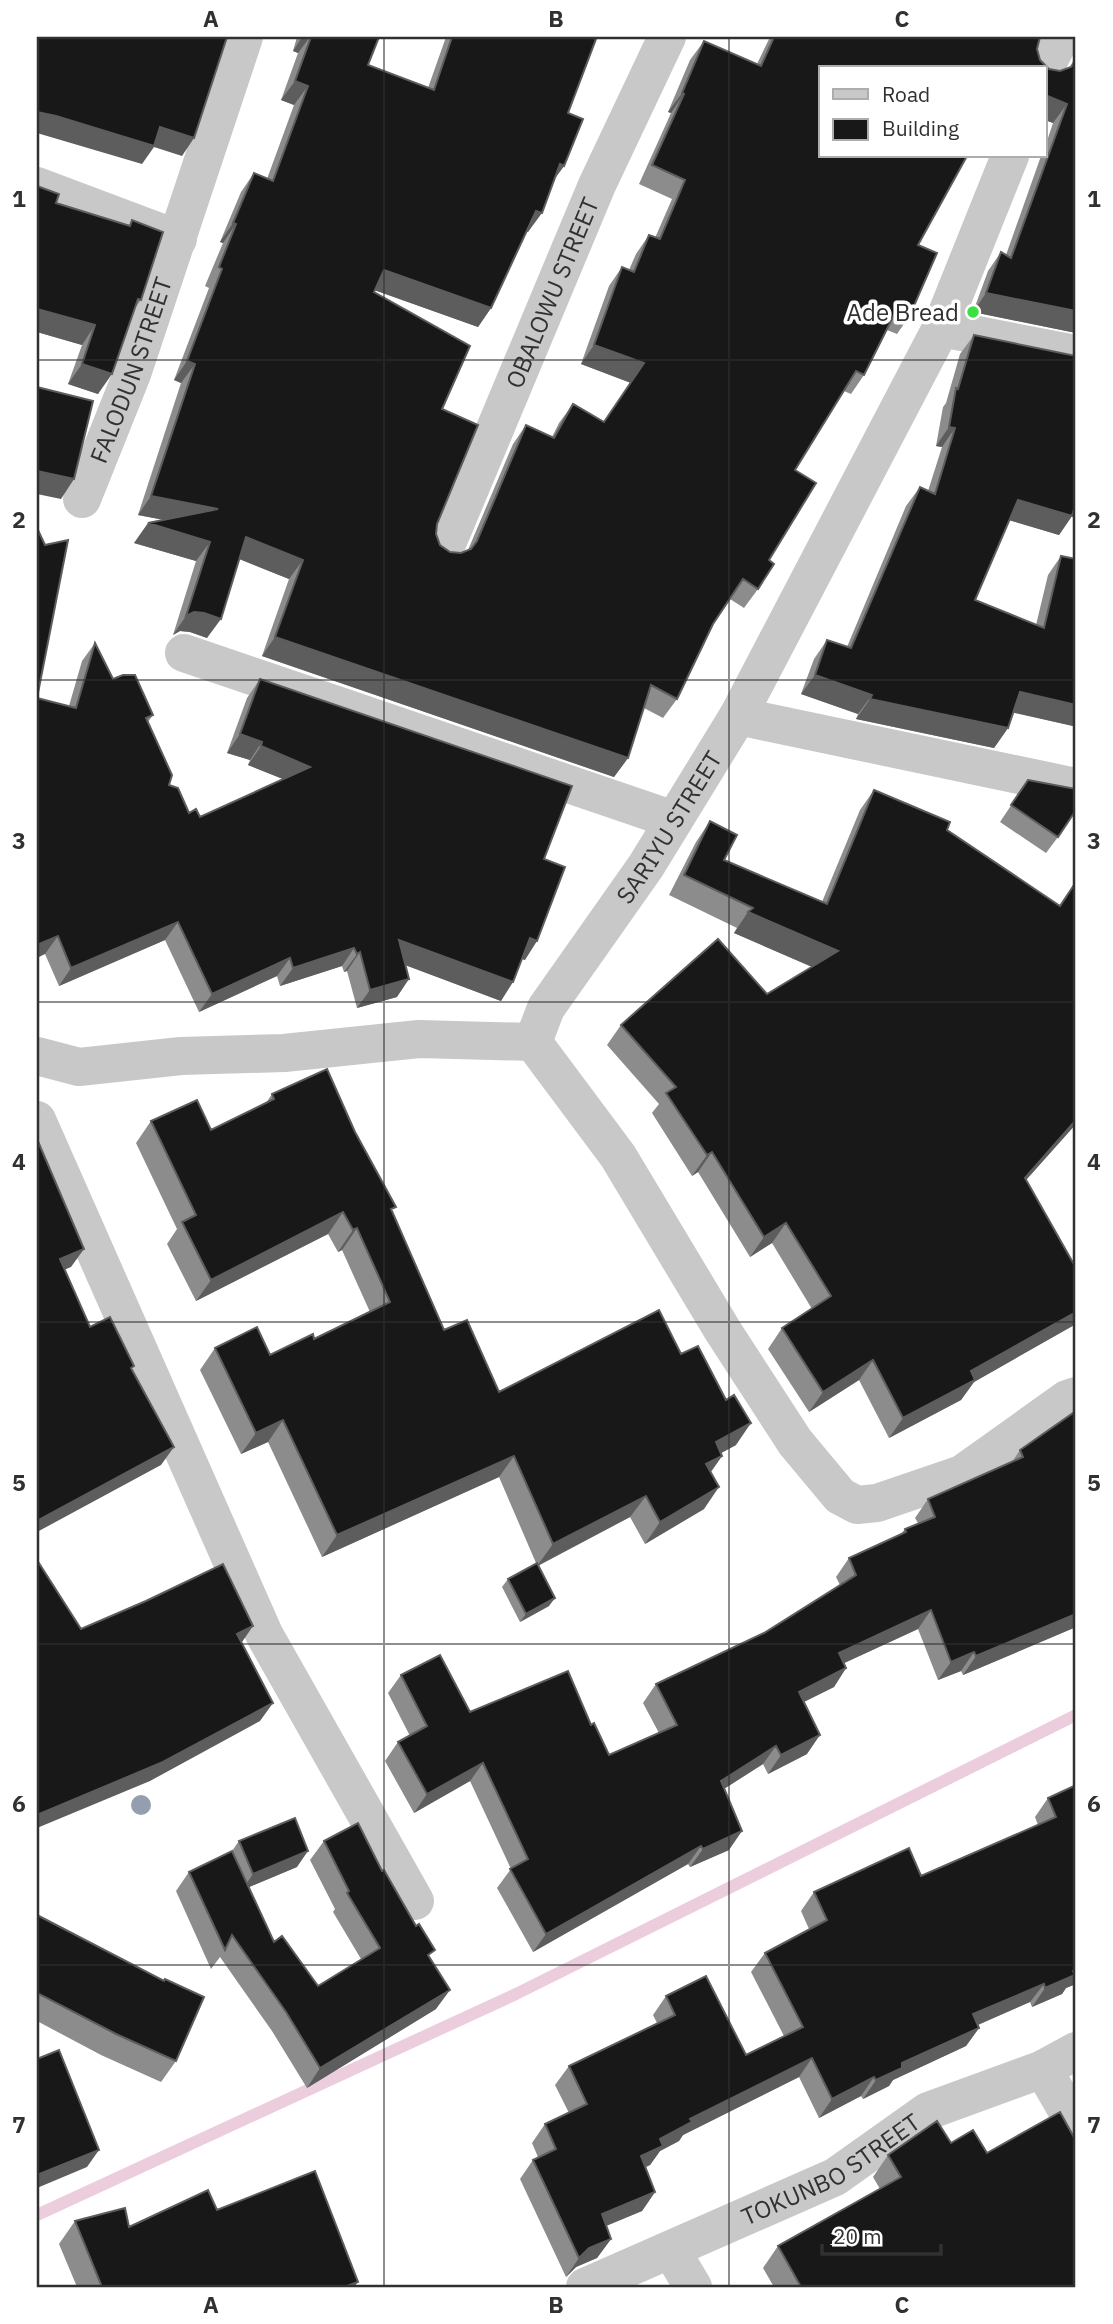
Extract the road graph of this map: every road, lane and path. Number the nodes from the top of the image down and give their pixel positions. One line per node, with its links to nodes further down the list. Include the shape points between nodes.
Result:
1 (244, 37): 7 (street, FALODUN STREET)
2 (667, 37): 11 (street, OBALOWU STREET, via 597,185)
3 (1061, 37): 4 (street)
4 (1046, 66)
5 (1009, 158): 8 (street, SARIYU STREET)
6 (37, 186): 7 (street)
7 (178, 239): 10 (street, FALODUN STREET, via 132,374)
8 (941, 328): 9 (street); 13 (street, SARIYU STREET)
9 (1076, 356)
10 (82, 499)
11 (444, 551)
12 (184, 653): 15 (street)
13 (737, 716): 14 (street); 15 (street, SARIYU STREET)
14 (1076, 787)
15 (674, 820): 16 (street, SARIYU STREET, via 546,1008)
16 (533, 1042): 17 (street, via 419,1040 79,1067); 19 (street, via 618,1156 795,1442 840,1496 857,1505 877,1503 962,1474)
17 (37, 1056)
18 (37, 1120): 20 (street, via 264,1634)
19 (1076, 1396)
20 (415, 1901)
21 (1076, 2051): 22 (street, TOKUNBO STREET)
22 (1043, 2069): 23 (street); 24 (street, TOKUNBO STREET, via 928,2111 835,2177)
23 (1076, 2126)
24 (671, 2250): 25 (street, TOKUNBO STREET); 26 (street)
25 (584, 2287)
26 (693, 2287)

